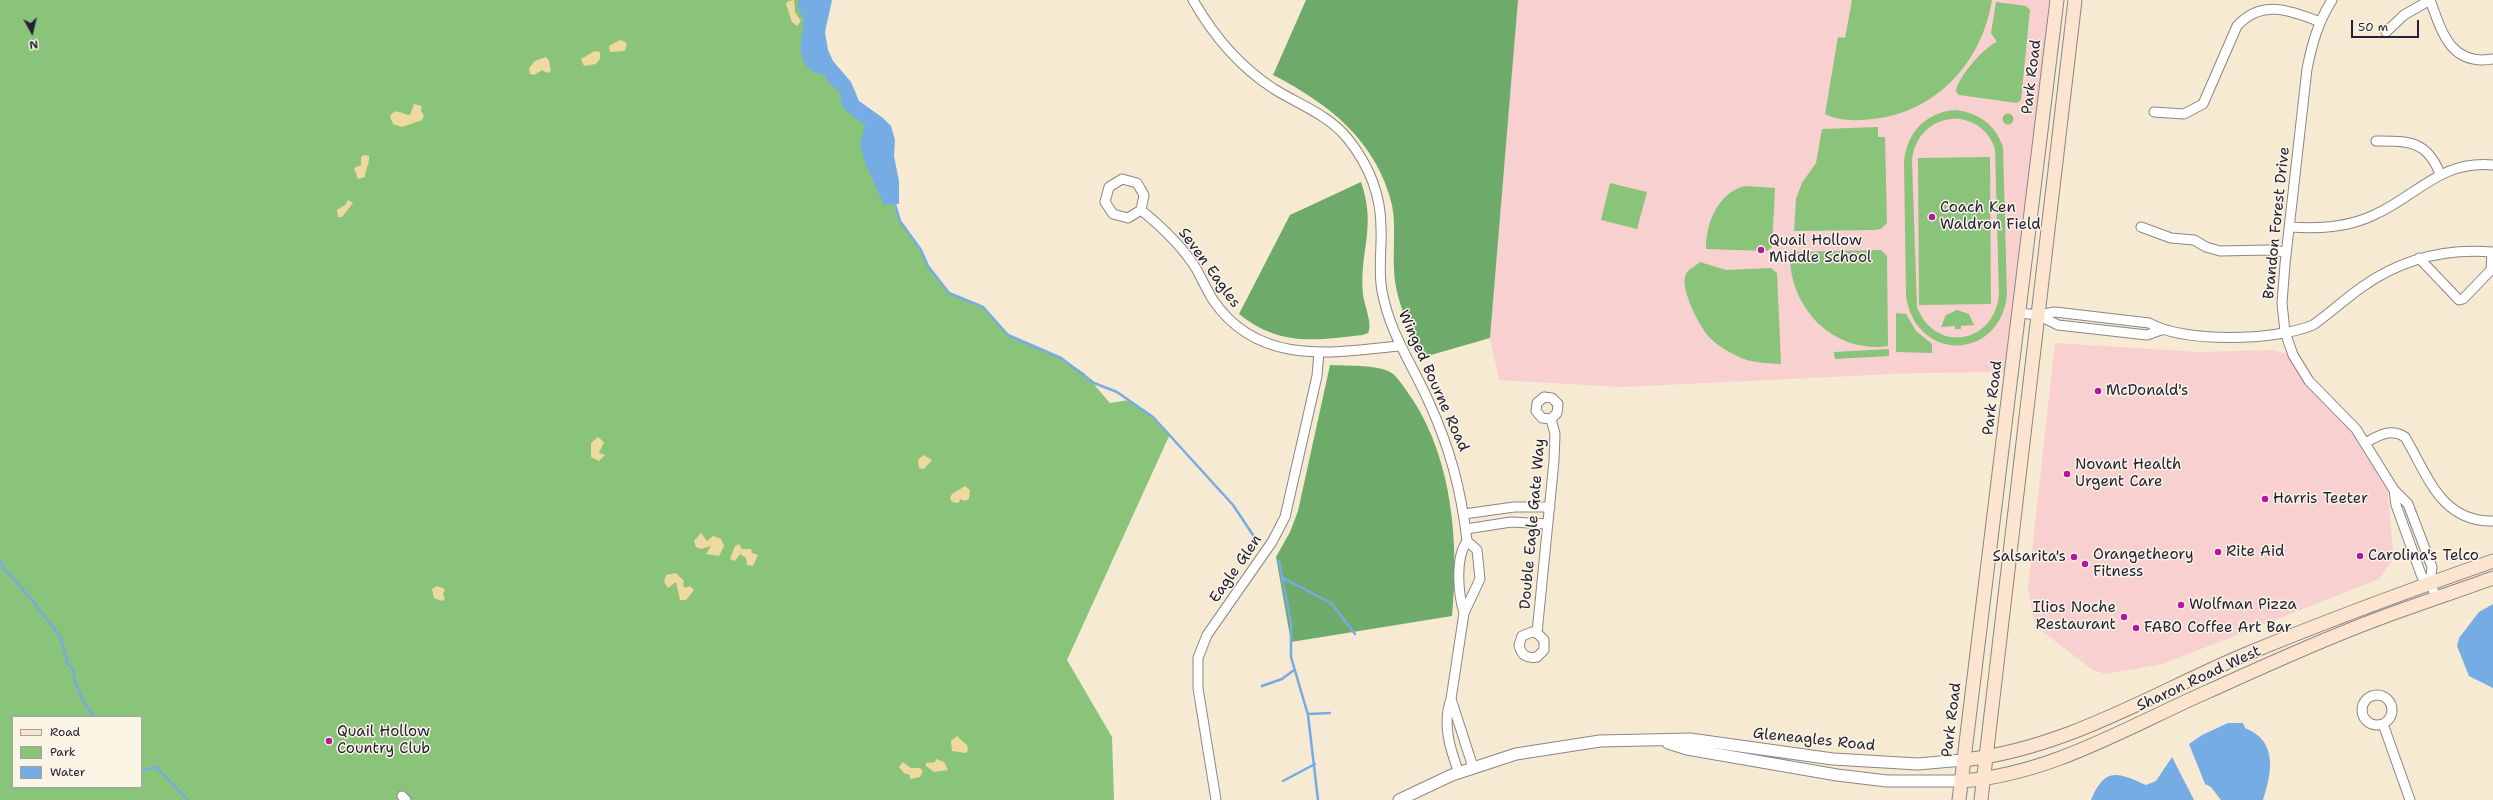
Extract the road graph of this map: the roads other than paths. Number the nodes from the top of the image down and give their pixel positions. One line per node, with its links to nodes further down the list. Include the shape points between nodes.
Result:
1 (1193, 0): 22 (street, Winged Bourne Road, via 1218,38 1238,60 1274,89 1332,123 1360,157 1371,178 1380,209 1382,289 1391,327)
2 (2057, 0): 19 (main road, Park Road)
3 (2075, 0): 20 (main road)
4 (2332, 0): 6 (street, Brandon Forest Drive)
5 (2430, 0): 7 (street, via 2404,15); 8 (street, via 2440,27 2453,49 2476,60)
6 (2320, 22): 9 (street, via 2274,6 2264,5 2256,8 2243,17 2237,26 2203,104 2184,114); 15 (street, Brandon Forest Drive, via 2312,42 2307,69)
7 (2386, 32)
8 (2493, 59)
9 (2154, 112)
10 (2376, 141): 12 (street, via 2408,141 2416,144 2430,154)
11 (2493, 165): 12 (street, via 2470,166)
12 (2440, 174): 15 (street, via 2389,208 2366,218 2326,228)
13 (1141, 210): 13 (street, via 1144,195 1137,183 1122,179 1109,187 1105,202 1113,214 1128,218); 23 (street, Seven Eagles, via 1174,240 1213,299 1238,327 1267,344 1284,349)
14 (2141, 227): 16 (street, via 2171,238 2194,240 2220,251)
15 (2290, 227): 16 (street, Brandon Forest Drive)
16 (2286, 252): 21 (street, Brandon Forest Drive, via 2282,303)
17 (2493, 252): 18 (street, via 2454,252); 18 (street, via 2491,270 2463,299 2459,300)
18 (2419, 258): 21 (street, via 2406,262 2362,287 2313,325)
19 (2020, 313): 20 (street); 42 (main road, Park Road)
20 (2038, 315): 21 (street, via 2058,325 2148,335 2161,330 2236,338); 41 (main road)
21 (2285, 332): 25 (street, Brandon Forest Drive, via 2293,355 2309,381 2356,429)
22 (1399, 346): 23 (street, Seven Eagles); 27 (street, Winged Bourne Road, via 1440,427 1454,465)
23 (1319, 352): 47 (street, Eagle Glen, via 1317,376 1285,517 1272,542 1207,636 1198,658 1198,688)
24 (1551, 419): 26 (street, Double Eagle Gate Way, via 1555,434)
25 (2366, 443): 28 (street, via 2388,432 2401,435 2442,500 2461,515 2481,521); 34 (street, Brandon Forest Drive, via 2394,490 2396,505 2422,577)
26 (1550, 507): 27 (street, via 1514,507); 29 (street, Double Eagle Gate Way)
27 (1464, 514): 30 (street, Winged Bourne Road)
28 (2493, 521)
29 (1548, 524): 30 (street, via 1511,522); 37 (street, Double Eagle Gate Way)
30 (1466, 529): 31 (street, Winged Bourne Road)
31 (1468, 541): 36 (street, Winged Bourne Road, via 1461,550 1460,597); 36 (street, Winged Bourne Road, via 1477,550 1480,579)
32 (2493, 561): 34 (main road, Sharon Road West)
33 (2493, 578): 35 (main road, Sharon Road West)
34 (2430, 584): 35 (street, Brandon Forest Drive); 41 (main road, Sharon Road West, via 2244,655 2119,714 2056,740)
35 (2437, 598): 45 (main road, Sharon Road West, via 2362,624 2090,748 2028,768)
36 (1464, 613): 38 (street, Winged Bourne Road)
37 (1537, 633)
38 (1451, 699): 43 (street, Winged Bourne Road); 44 (street, Winged Bourne Road, via 1447,721 1452,753)
39 (2383, 724): 51 (street)
40 (1662, 741): 42 (street, Gleneagles Road, via 1690,739 1833,759 1918,764); 43 (street, Gleneagles Road, via 1600,741 1571,744 1516,754); 46 (street, Gleneagles Road, via 1687,749 1837,775 1887,780)
41 (1985, 757): 42 (main road, Sharon Road West); 45 (main road)
42 (1963, 760): 46 (main road, Park Road)
43 (1473, 768): 44 (street, Gleneagles Road)
44 (1459, 773): 48 (street, Gleneagles Road)
45 (1982, 778): 46 (main road, Sharon Road West); 50 (main road)
46 (1961, 781): 49 (main road, Park Road)
47 (1216, 800)
48 (1399, 800)
49 (1959, 800)
50 (1981, 800)
51 (2410, 800)

